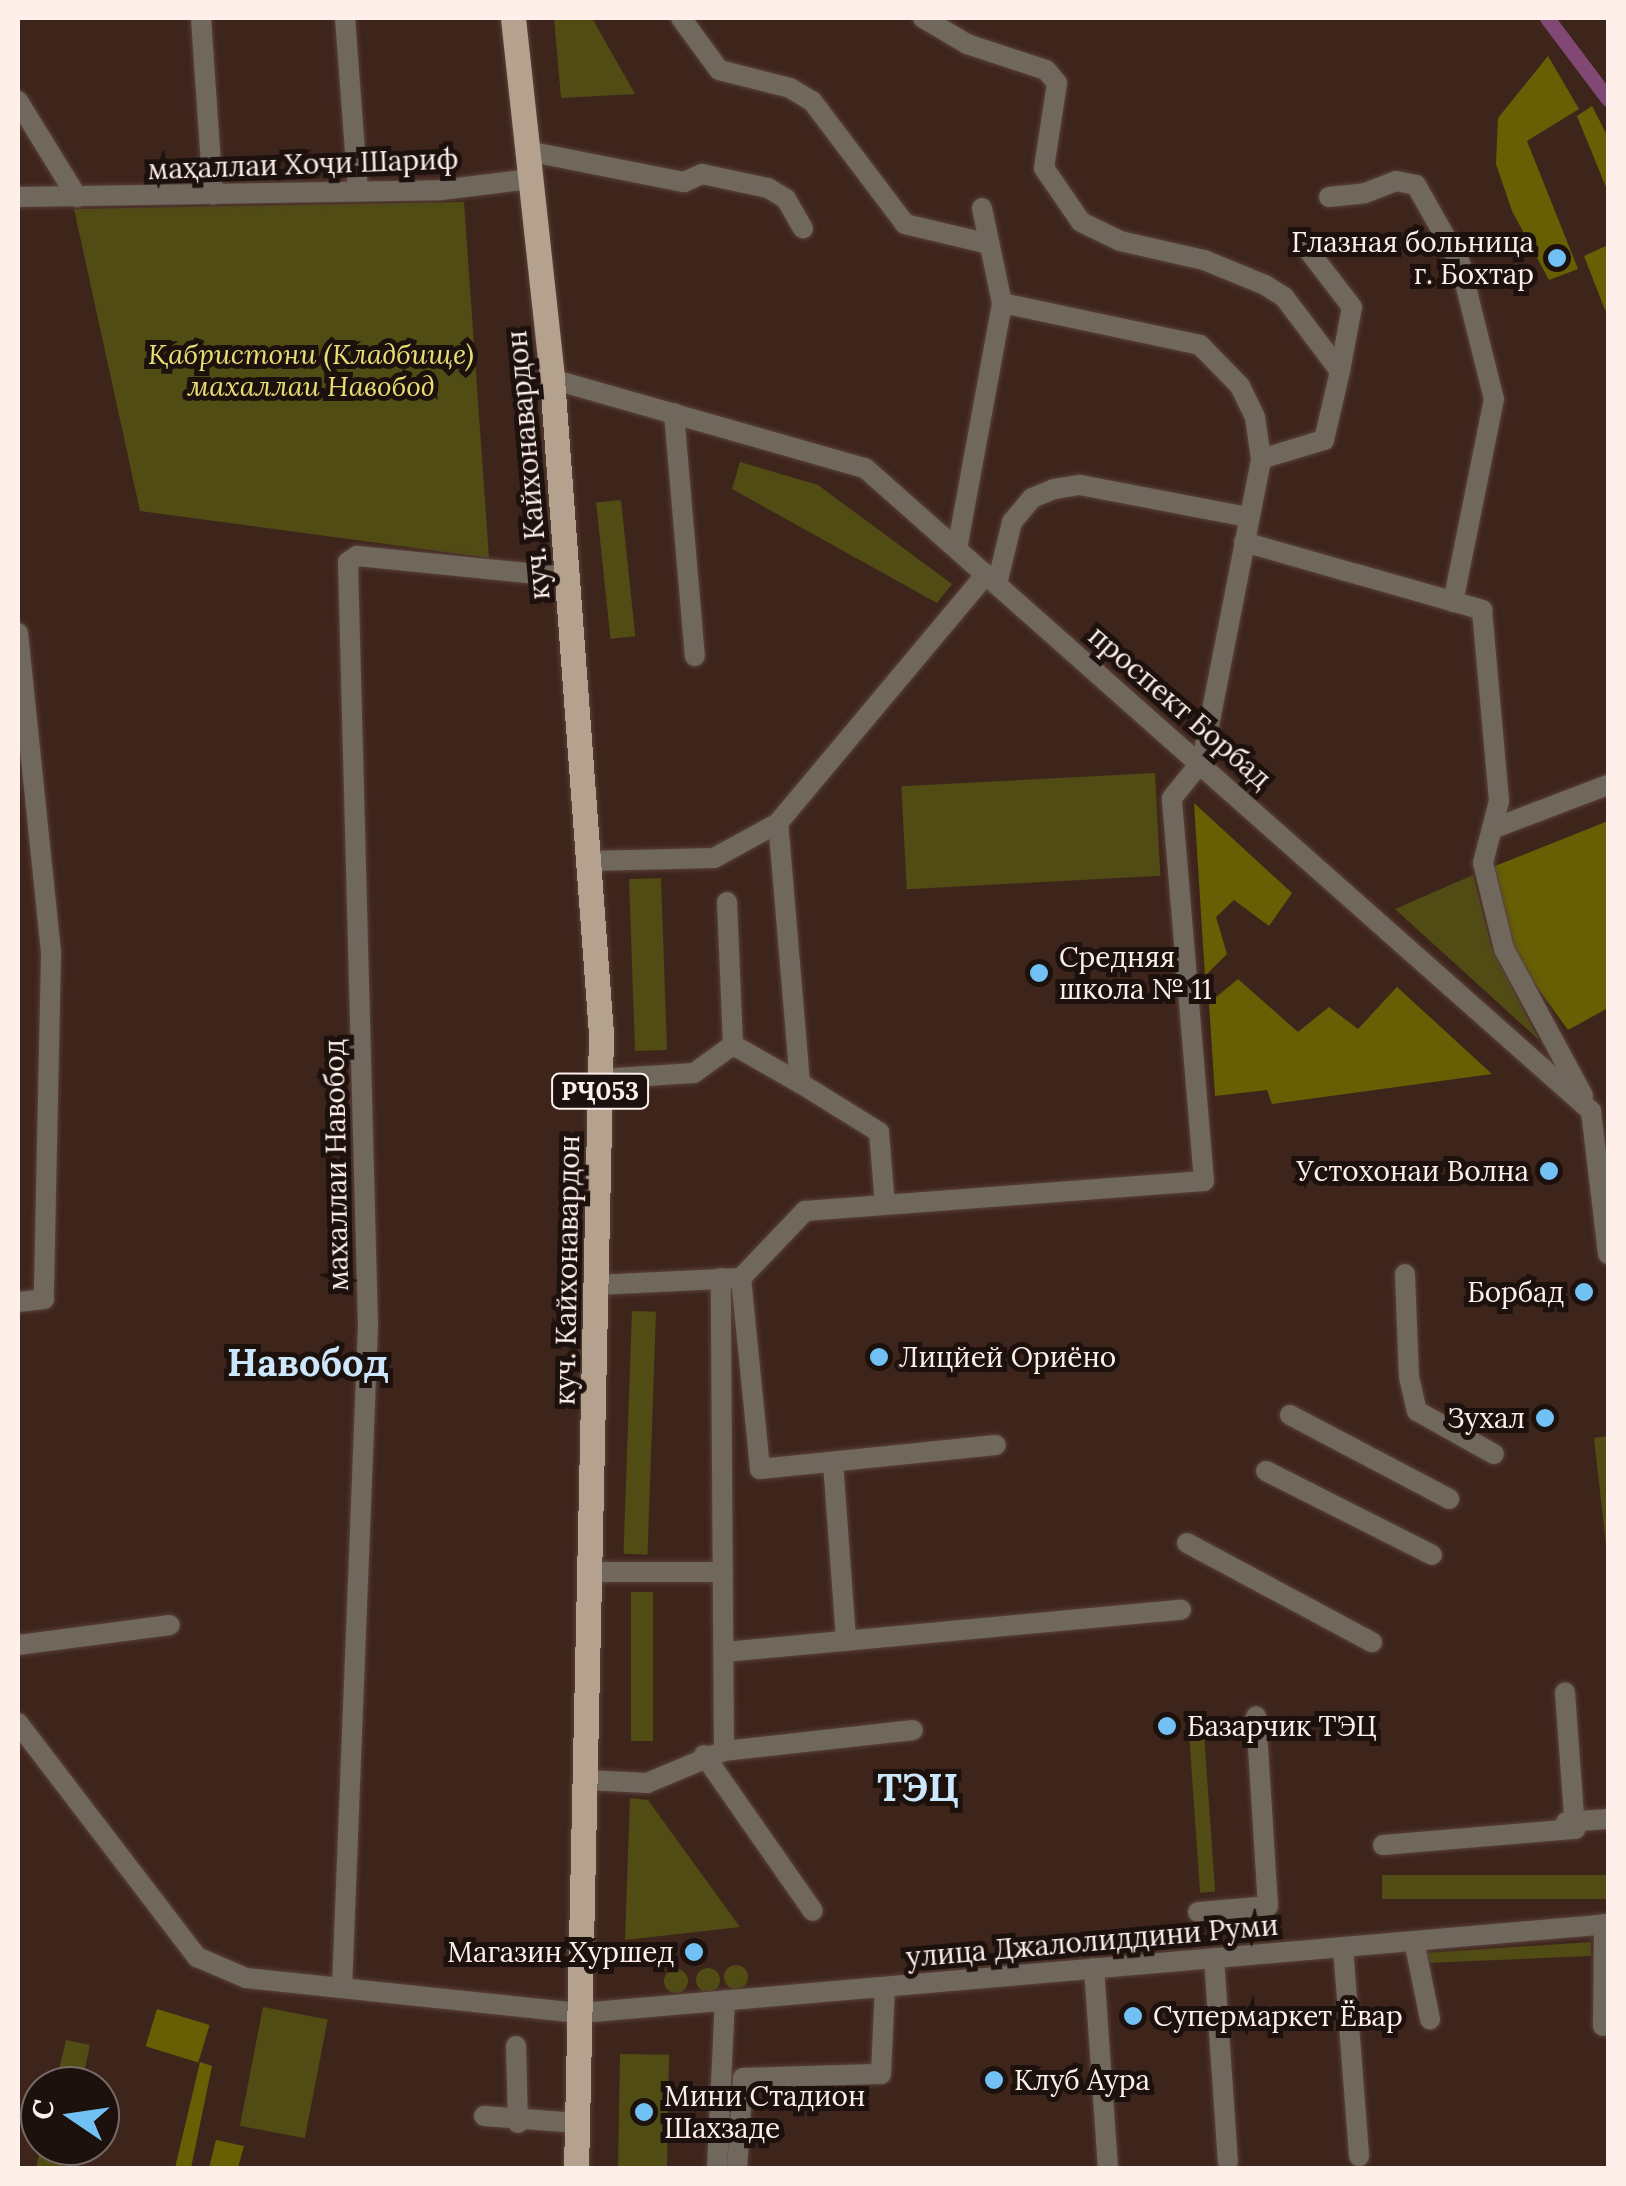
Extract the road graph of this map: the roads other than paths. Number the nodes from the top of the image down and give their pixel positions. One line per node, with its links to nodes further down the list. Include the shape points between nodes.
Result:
1 (202, 18): 10 (street)
2 (345, 18): 9 (street)
3 (513, 18): 7 (main road, куч. Кайхонавардон / РҶ053)
4 (681, 18): 16 (street, via 718,70 790,88 812,101 904,224)
5 (923, 18): 19 (street, via 967,44 1046,70 1057,83 1044,168 1081,222 1120,241 1204,260 1265,285 1284,297)
6 (18, 101): 12 (street)
7 (528, 151): 8 (main road, куч. Кайхонавардон / РҶ053); 15 (street, via 684,182 702,174 768,188 786,199)
8 (530, 178): 9 (street, маҳаллаи Хоҷи Шариф); 20 (main road, куч. Кайхонавардон / РҶ053)
9 (358, 192): 10 (street, маҳаллаи Хоҷи Шариф)
10 (213, 195): 12 (street, маҳаллаи Хоҷи Шариф)
11 (18, 196): 12 (street, маҳаллаи Хоҷи Шариф)
12 (77, 196)
13 (1329, 197): 28 (street, via 1365,194 1396,180 1416,184 1460,263 1494,399)
14 (982, 208): 16 (street)
15 (802, 228)
16 (985, 243): 18 (street)
17 (1305, 246): 19 (street, via 1352,307)
18 (1002, 303): 22 (street, via 1200,345 1240,386); 25 (street)
19 (1340, 371): 22 (street, via 1324,440)
20 (552, 379): 21 (street, проспект Борбад); 26 (main road, куч. Кайхонавардон / РҶ053)
21 (674, 414): 25 (street, проспект Борбад, via 865,468); 30 (street)
22 (1261, 459): 23 (street)
23 (1247, 518): 24 (street); 27 (street, via 1080,485 1054,490 1032,498 1012,522)
24 (1244, 542): 28 (street); 31 (street)
25 (957, 549): 27 (street, проспект Борбад)
26 (567, 576): 35 (main road, куч. Кайхонавардон / РҶ053); 80 (street, махаллаи Навобод, via 357,556 348,562 368,1326)
27 (992, 579): 31 (street, проспект Борбад); 33 (street)
28 (1453, 602): 34 (street, via 1482,610 1499,801)
29 (18, 633): 46 (street, via 51,954 44,1299)
30 (695, 656)
31 (1202, 761): 40 (street, проспект Борбад); 41 (street, via 1172,798 1204,1181)
32 (1608, 785): 34 (street)
33 (778, 823): 35 (street, via 714,858); 39 (street)
34 (1492, 829): 40 (street, via 1483,863 1504,950)
35 (588, 861): 38 (main road, куч. Кайхонавардон / РҶ053)
36 (726, 902): 37 (street)
37 (733, 1045): 38 (street, via 694,1073); 39 (street)
38 (600, 1079): 45 (main road, куч. Кайхонавардон / РҶ053)
39 (800, 1083): 41 (street, via 880,1132)
40 (1591, 1111): 42 (street)
41 (885, 1205): 44 (street, via 805,1211)
42 (1608, 1254)
43 (1405, 1274): 49 (street, via 1408,1377 1416,1411)
44 (731, 1278): 45 (street); 50 (street, via 760,1469); 56 (street)
45 (596, 1284): 55 (main road, куч. Кайхонавардон / РҶ053)
46 (18, 1302)
47 (1290, 1415): 52 (street)
48 (996, 1445): 50 (street)
49 (1494, 1454)
50 (833, 1462): 59 (street)
51 (1266, 1471): 54 (street)
52 (1449, 1499)
53 (1188, 1542): 60 (street)
54 (1432, 1555)
55 (590, 1572): 56 (street); 68 (main road, куч. Кайхонавардон / РҶ053)
56 (723, 1572): 62 (street)
57 (1181, 1610): 59 (street)
58 (170, 1625): 61 (street)
59 (846, 1641): 62 (street)
60 (1372, 1642)
61 (18, 1645)
62 (724, 1652): 67 (street)
63 (1565, 1692): 70 (street)
64 (1256, 1716): 73 (street, via 1268,1906)
65 (18, 1724): 80 (street, улица Джалолиддини Руми, via 197,1956 246,1978)
66 (913, 1730): 67 (street)
67 (714, 1753): 68 (street, via 646,1783); 72 (street)
68 (586, 1780): 82 (main road, куч. Кайхонавардон / РҶ053)
69 (1608, 1819): 70 (street)
70 (1576, 1822): 71 (street)
71 (1385, 1840)
72 (813, 1910)
73 (1198, 1912)
74 (1606, 1924): 75 (street, улица Джалолиддини Руми); 84 (street)
75 (1414, 1941): 76 (street, улица Джалолиддини Руми); 83 (street)
76 (1342, 1947): 77 (street, улица Джалолиддини Руми); 89 (street)
77 (1214, 1958): 78 (street, улица Джалолиддини Руми); 90 (street)
78 (1094, 1968): 79 (street, улица Джалолиддини Руми); 94 (street)
79 (885, 1986): 81 (street, улица Джалолиддини Руми); 93 (street, via 882,2074 743,2078)
80 (342, 1988): 82 (street, улица Джалолиддини Руми)
81 (725, 2000): 82 (street, улица Джалолиддини Руми); 92 (street)
82 (581, 2013): 87 (main road, куч. Кайхонавардон / РҶ053)
83 (1430, 2019)
84 (1603, 2026)
85 (516, 2046): 88 (street)
86 (484, 2116): 88 (street)
87 (578, 2123): 88 (street); 91 (main road, куч. Кайхонавардон / РҶ053)
88 (518, 2124)
89 (1360, 2156)
90 (1228, 2162)
91 (576, 2168)
92 (717, 2168)
93 (737, 2168)
94 (1108, 2168)

